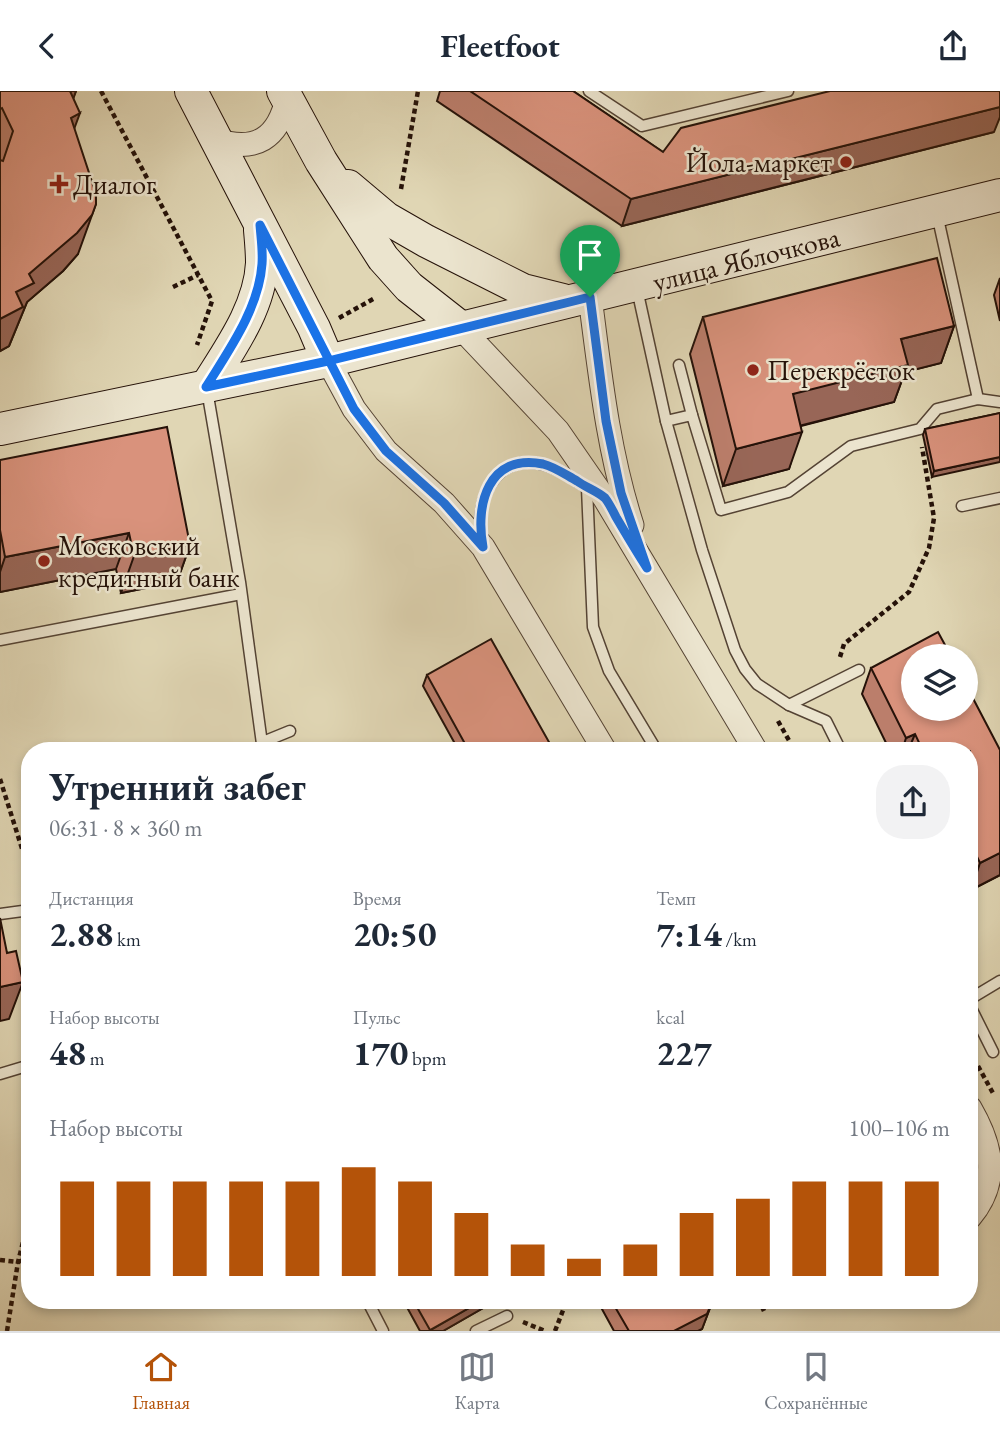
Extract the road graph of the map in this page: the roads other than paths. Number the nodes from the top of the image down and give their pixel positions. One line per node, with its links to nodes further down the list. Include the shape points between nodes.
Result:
1 (191, 91): 5 (street)
2 (589, 91): 3 (lane, via 642,126)
3 (788, 91)
4 (288, 95): 5 (street, via 283,117 272,134 254,144 234,146); 6 (street)
5 (216, 140): 9 (street)
6 (321, 161): 11 (street, via 386,218 426,241 523,290); 12 (street, via 383,258 409,287)
7 (1000, 195): 8 (street, улица Яблочкова)
8 (937, 211): 10 (street, улица Яблочкова); 16 (lane)
9 (260, 225): 13 (street); 15 (street, via 262,265 253,303)
10 (636, 286): 11 (street, улица Яблочкова); 19 (lane)
11 (580, 300): 12 (street, улица Яблочкова); 25 (street, via 621,493)
12 (460, 327): 13 (street, улица Яблочкова); 21 (street, via 558,431)
13 (328, 361): 15 (street, улица Яблочкова); 24 (street, via 354,409 386,451 444,503)
14 (679, 365): 18 (lane)
15 (206, 387): 20 (street, улица Яблочкова); 26 (lane)
16 (978, 399): 17 (lane); 18 (lane, via 937,409 920,429 851,446 788,492 721,510)
17 (1000, 402)
18 (692, 415): 19 (lane)
19 (666, 421): 29 (lane, via 736,650 757,684)
20 (0, 429)
21 (596, 493): 24 (lane, via 546,465 531,463 503,471 492,480 480,507); 25 (street); 34 (lane, via 593,627 609,671)
22 (1000, 498): 23 (lane)
23 (962, 506)
24 (483, 547): 33 (street)
25 (647, 568): 35 (street)
26 (241, 594): 27 (lane); 31 (lane)
27 (0, 640)
28 (859, 670): 29 (lane)
29 (789, 705): 36 (lane, via 826,721)
30 (290, 731): 32 (lane)
31 (262, 742)
32 (270, 742)
33 (600, 742)
34 (652, 742)
35 (751, 742)
36 (836, 742)
37 (21, 911): 38 (lane)
38 (0, 914)
39 (1000, 981): 40 (lane)
40 (978, 994)
41 (978, 1022): 42 (lane)
42 (993, 1052)
43 (21, 1068): 44 (lane)
44 (0, 1074)
45 (978, 1123): 46 (street, via 993,1162 990,1186)
46 (978, 1208)
47 (372, 1309): 49 (lane)
48 (507, 1316): 50 (lane)
49 (383, 1331)
50 (476, 1331)

